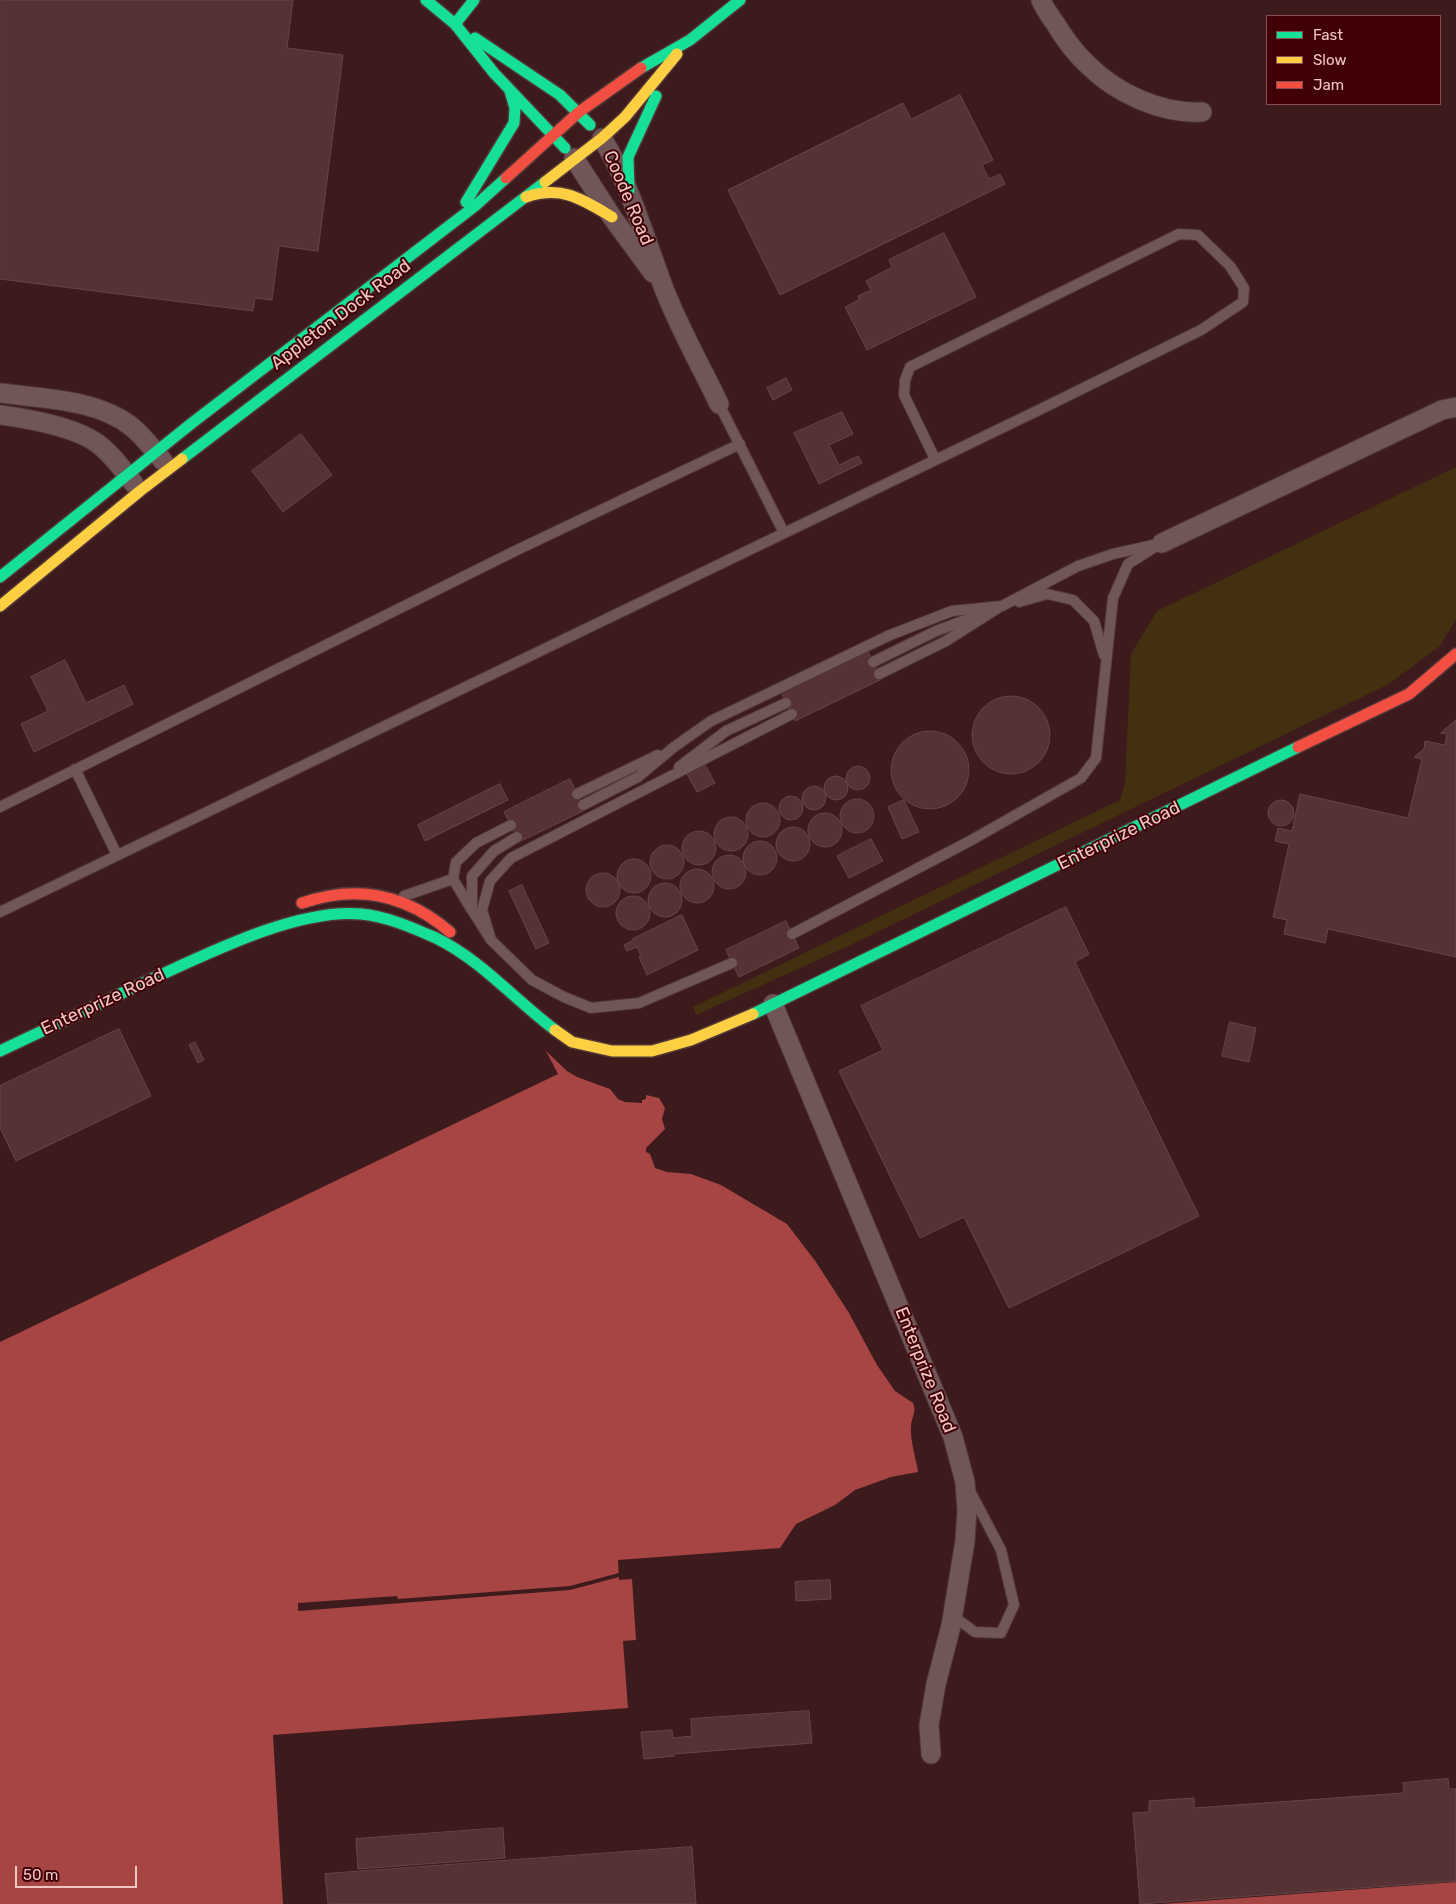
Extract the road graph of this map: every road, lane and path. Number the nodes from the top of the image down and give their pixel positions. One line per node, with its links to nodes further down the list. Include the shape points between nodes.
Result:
1 (426, 0): 5 (street, Coode Road)
2 (474, 0): 5 (street)
3 (740, 0): 6 (street, Appleton Dock Road)
4 (1041, 0): 14 (street, via 1062,35 1088,66 1117,87 1163,108 1186,113)
5 (457, 26): 7 (street, Coode Road); 12 (street, Coode Road)
6 (693, 37): 8 (street, Appleton Dock Road); 10 (street, Appleton Dock Road)
7 (490, 46): 9 (street); 13 (street, Coode Road)
8 (677, 54): 16 (street, Appleton Dock Road); 18 (street, via 628,156)
9 (548, 74)
10 (622, 80): 11 (street); 13 (street, Appleton Dock Road)
11 (594, 89)
12 (510, 91): 15 (street, Coode Road); 21 (street, via 515,108 514,123 465,204)
13 (579, 112): 15 (street, Appleton Dock Road); 16 (street, Coode Road)
14 (1202, 112)
15 (552, 135): 17 (street, Coode Road); 21 (street, Appleton Dock Road, via 475,206)
16 (602, 138): 17 (street, Appleton Dock Road); 18 (street, Coode Road)
17 (574, 158): 19 (street, Appleton Dock Road); 20 (street, Coode Road)
18 (629, 190): 22 (street, Coode Road)
19 (525, 198): 20 (street, via 554,190 569,194); 30 (street, Appleton Dock Road)
20 (612, 217): 22 (street, Coode Road)
21 (445, 229): 28 (street, Appleton Dock Road)
22 (664, 288): 24 (street, Coode Road)
23 (0, 393): 28 (street, via 84,405 130,426)
24 (720, 404): 27 (lane)
25 (1456, 407): 34 (street, via 1442,410)
26 (0, 415): 31 (street, via 49,424 76,433 97,443)
27 (740, 444): 33 (lane); 45 (lane, via 519,549)
28 (155, 452): 30 (street); 31 (street, Appleton Dock Road)
29 (935, 459): 29 (lane, via 1200,330 1243,302 1244,288 1230,266 1198,235 1179,234 910,367 904,380 904,395); 33 (lane)
30 (168, 468): 32 (street, Appleton Dock Road)
31 (127, 475): 32 (street); 35 (street, Appleton Dock Road)
32 (140, 491): 36 (street, Appleton Dock Road)
33 (784, 533): 52 (lane)
34 (1162, 543): 37 (lane, via 1112,554 1078,566); 39 (lane, via 1128,564 1113,598)
35 (0, 577)
36 (0, 606)
37 (1002, 606): 39 (lane, via 1047,594 1073,600 1094,621); 40 (lane, via 936,631); 41 (lane, via 946,641); 44 (lane, via 952,611 890,634 711,721)
38 (1456, 654): 64 (street, Enterprize Road, via 1409,694)
39 (1106, 660): 59 (lane, via 1096,758 1081,778 968,842)
40 (873, 662)
41 (879, 674)
42 (786, 702): 46 (lane, via 726,731)
43 (792, 714): 46 (lane)
44 (674, 747): 47 (lane); 48 (lane, via 638,777)
45 (75, 769): 49 (lane); 52 (lane)
46 (659, 783): 60 (lane, via 511,858 490,882 482,910)
47 (577, 794)
48 (583, 805)
49 (0, 807)
50 (511, 825): 53 (lane, via 476,843 456,862)
51 (517, 838): 56 (lane, via 494,851 472,876)
52 (118, 855): 57 (lane)
53 (453, 879): 54 (lane); 56 (lane)
54 (394, 899): 55 (street, Enterprize Road, via 356,892 311,900); 62 (street, Enterprize Road, via 428,914 454,935)
55 (293, 908)
56 (472, 910): 60 (lane)
57 (0, 912)
58 (274, 916): 61 (street, Enterprize Road)
59 (792, 934)
60 (491, 940): 63 (lane, via 532,980 590,1008 639,1003)
61 (206, 954): 62 (street, Enterprize Road, via 270,929 322,915 361,914 402,924); 65 (street, Enterprize Road)
62 (471, 959): 64 (street, Enterprize Road, via 530,1011 572,1042 612,1051 652,1050 691,1040)
63 (732, 963)
64 (773, 1004): 66 (street, Enterprize Road, via 953,1437)
65 (0, 1051)
66 (965, 1482): 67 (street, Enterprize Road, via 965,1541); 67 (lane, via 1001,1550 1014,1605 1001,1633 974,1632)
67 (953, 1616): 68 (street, Enterprize Road, via 929,1725)
68 (930, 1754)

